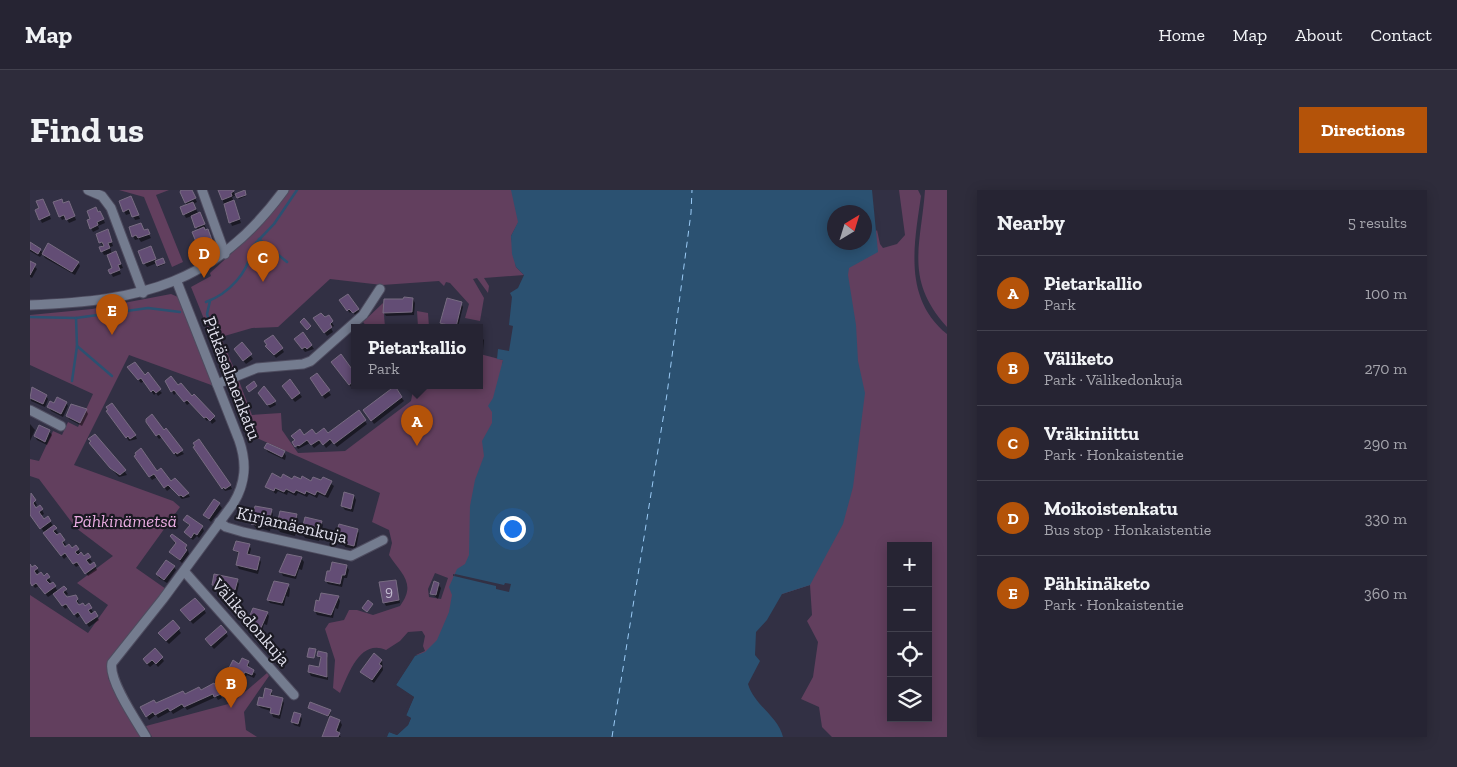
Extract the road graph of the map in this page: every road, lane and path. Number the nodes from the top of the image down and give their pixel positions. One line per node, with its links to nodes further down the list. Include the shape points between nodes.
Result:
1 (88, 190): 7 (street, via 102,196 111,208)
2 (202, 190): 4 (street)
3 (284, 190): 4 (street, via 254,228)
4 (225, 254): 5 (street)
5 (176, 282): 7 (street); 11 (street, Pitkäsalmenkatu)
6 (380, 289): 9 (street, via 363,315)
7 (143, 293): 8 (street, via 87,302)
8 (30, 305)
9 (353, 324)
10 (351, 326): 11 (street, via 311,361 258,368)
11 (217, 384): 14 (street, Pitkäsalmenkatu, via 243,450 245,474 237,497)
12 (30, 410): 13 (street)
13 (61, 426)
14 (219, 522): 15 (street, Kirjamäenkuja, via 243,532 351,556); 16 (street, Pitkäsalmenkatu)
15 (383, 540)
16 (184, 571): 17 (street, Välikedonkuja); 18 (street, Pitkäsalmenkatu, via 111,667 117,686)
17 (294, 695)
18 (146, 737)

